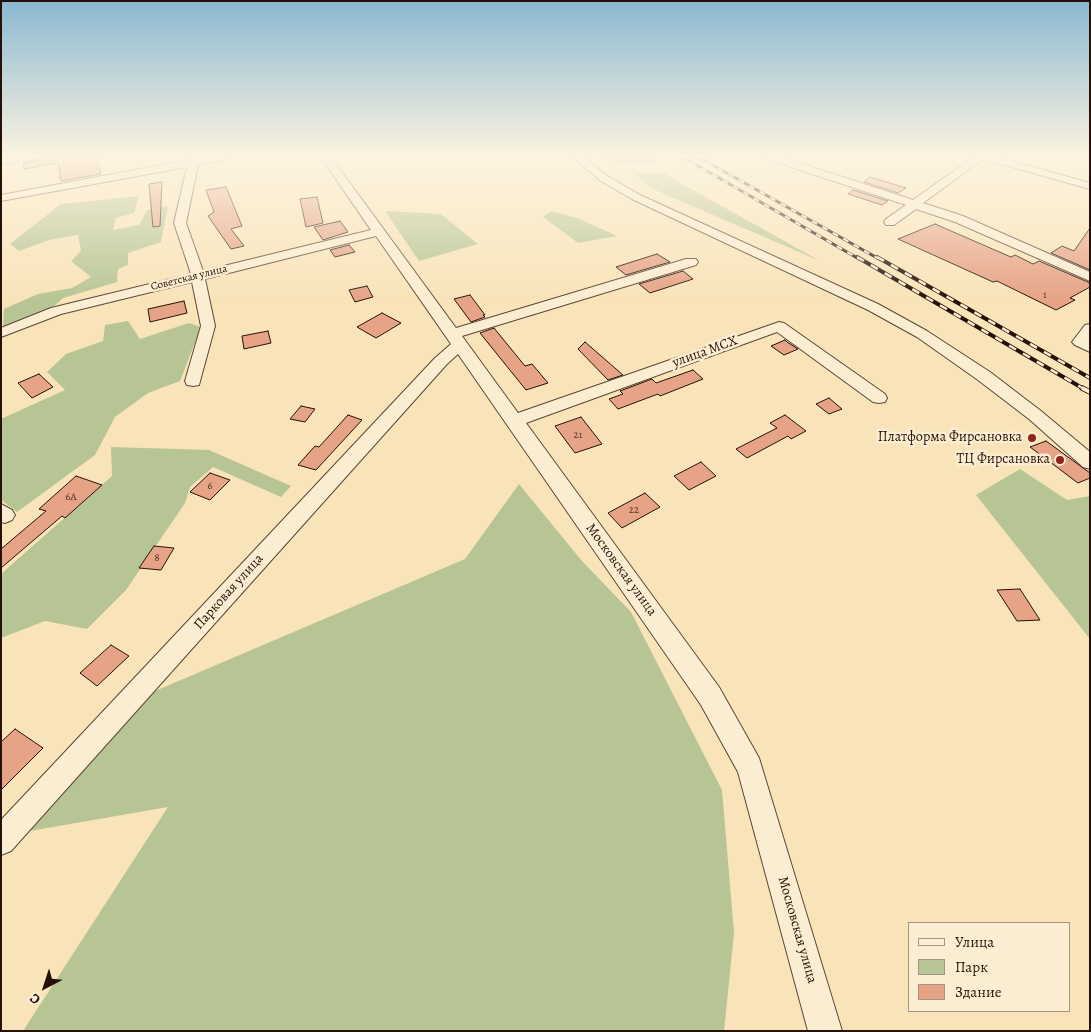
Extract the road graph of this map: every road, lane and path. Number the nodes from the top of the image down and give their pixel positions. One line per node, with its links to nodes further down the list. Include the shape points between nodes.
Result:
1 (184, 204): 8 (street, via 180,223)
2 (359, 204): 6 (street, Московская улица)
3 (651, 204): 17 (street, via 872,307 930,340 984,376)
4 (916, 204): 5 (street); 9 (street, via 960,219)
5 (890, 222)
6 (379, 232): 8 (street, Советская улица); 12 (street, Московская улица)
7 (691, 262): 12 (street, via 458,332)
8 (198, 276): 11 (street, Советская улица, via 56,311); 14 (street, via 208,326)
9 (1090, 277)
10 (1090, 328): 13 (street)
11 (1, 333)
12 (455, 339): 16 (street, Московская улица); 18 (street, Парковая улица, via 442,361)
13 (1085, 345)
14 (193, 381)
15 (879, 398): 16 (street, улица МСХ, via 779,326)
16 (514, 421): 19 (street, Московская улица, via 710,696 750,767)
17 (1090, 462)
18 (1, 842)
19 (826, 1031)

